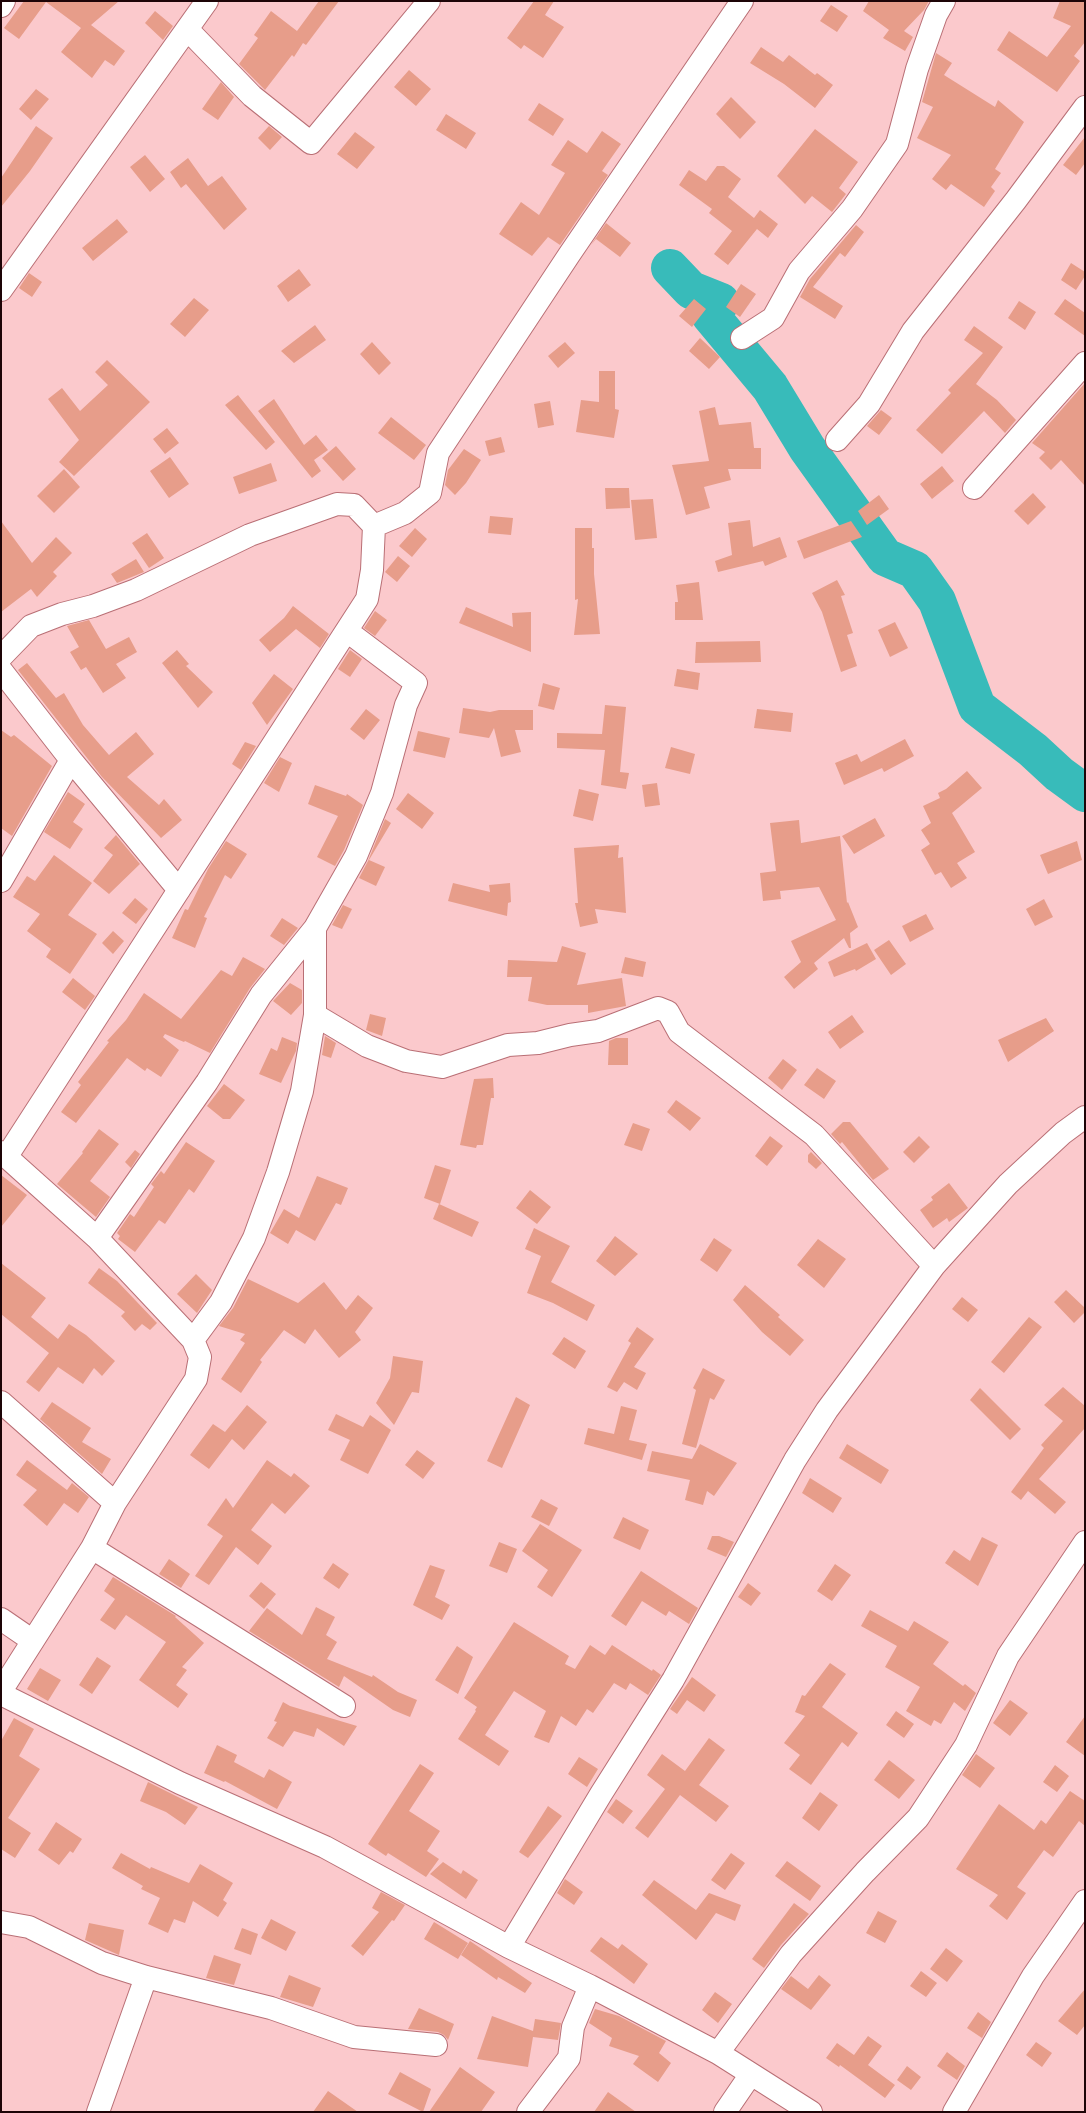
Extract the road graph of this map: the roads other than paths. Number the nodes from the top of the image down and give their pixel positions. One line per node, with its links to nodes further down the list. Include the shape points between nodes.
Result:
1 (4, 1): 6 (street)
2 (207, 1): 7 (street)
3 (429, 1): 7 (street, via 311,143 252,96)
4 (742, 1): 14 (street, via 438,453 430,493 405,513)
5 (944, 1): 10 (street, via 917,69 897,144 852,208 799,271 773,318)
6 (1, 6)
7 (187, 29): 9 (street)
8 (1085, 107): 12 (street, via 913,331 869,404)
9 (1, 290)
10 (742, 338)
11 (1085, 363): 13 (street)
12 (837, 440)
13 (974, 488)
14 (374, 526): 15 (street, via 367,599); 16 (street, via 354,505 337,504 250,535 136,590 31,626)
15 (347, 631): 20 (street); 21 (street, via 416,683 406,705 382,794 356,856)
16 (1, 657)
17 (1, 670): 18 (street)
18 (71, 760): 19 (street); 20 (street)
19 (1, 881)
20 (179, 890): 24 (street)
21 (315, 928): 22 (street); 25 (street, via 261,995 207,1082)
22 (315, 1015): 26 (street, via 367,1046 406,1061 442,1067 508,1045 538,1043 598,1031 658,1008 668,1012 679,1032 814,1135); 27 (street, via 302,1091 254,1238 221,1302)
23 (1085, 1116): 26 (street, via 1008,1184)
24 (4, 1154): 25 (street)
25 (97, 1238): 27 (street)
26 (934, 1266): 38 (street, via 827,1410 795,1460 673,1680)
27 (193, 1340): 29 (street, via 200,1358 196,1379)
28 (1, 1402): 29 (street)
29 (115, 1503): 31 (street)
30 (1085, 1542): 42 (street, via 1008,1656 966,1745 918,1818 791,1954)
31 (92, 1548): 33 (street); 35 (street)
32 (1, 1619): 33 (street)
33 (33, 1641): 34 (street)
34 (1, 1692): 38 (street, via 180,1783 325,1847)
35 (344, 1706)
36 (1085, 1901): 48 (street, via 1033,1976)
37 (1, 1922): 39 (street, via 29,1927 102,1963)
38 (509, 1947): 40 (street)
39 (146, 1977): 41 (street, via 271,2008 354,2037); 44 (street)
40 (590, 1986): 42 (street); 45 (street, via 573,2027 569,2058)
41 (436, 2045)
42 (718, 2053): 43 (street)
43 (751, 2074): 46 (street); 47 (street)
44 (98, 2112)
45 (528, 2112)
46 (725, 2112)
47 (811, 2112)
48 (954, 2112)

